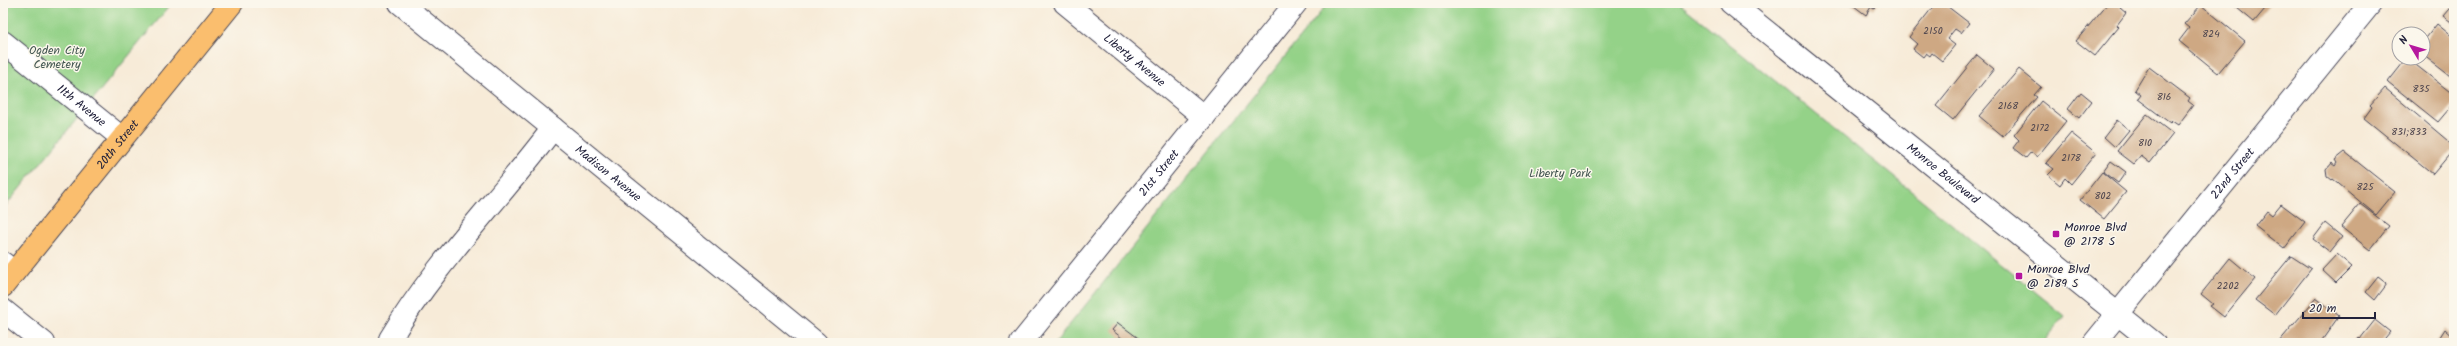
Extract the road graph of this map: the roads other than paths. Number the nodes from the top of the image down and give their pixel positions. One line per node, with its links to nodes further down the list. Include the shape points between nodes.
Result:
1 (232, 3): 10 (main road, 20th Street)
2 (400, 3): 9 (street, Madison Avenue)
3 (1065, 3): 8 (street, Liberty Avenue)
4 (1296, 3): 8 (street, 21st Street)
5 (2371, 3): 13 (street, 22nd Street)
6 (1735, 4): 13 (street, Monroe Boulevard)
7 (3, 42): 10 (street, 11th Avenue)
8 (1204, 116): 17 (street, 21st Street)
9 (553, 128): 15 (street, via 409,308); 16 (street, Madison Avenue)
10 (122, 138): 11 (main road, 20th Street)
11 (7, 273)
12 (3, 310): 14 (street)
13 (2118, 314): 18 (street, 22nd Street); 19 (street, Monroe Boulevard)
14 (44, 343)
15 (390, 343)
16 (816, 343)
17 (1021, 343)
18 (2094, 343)
19 (2154, 343)

